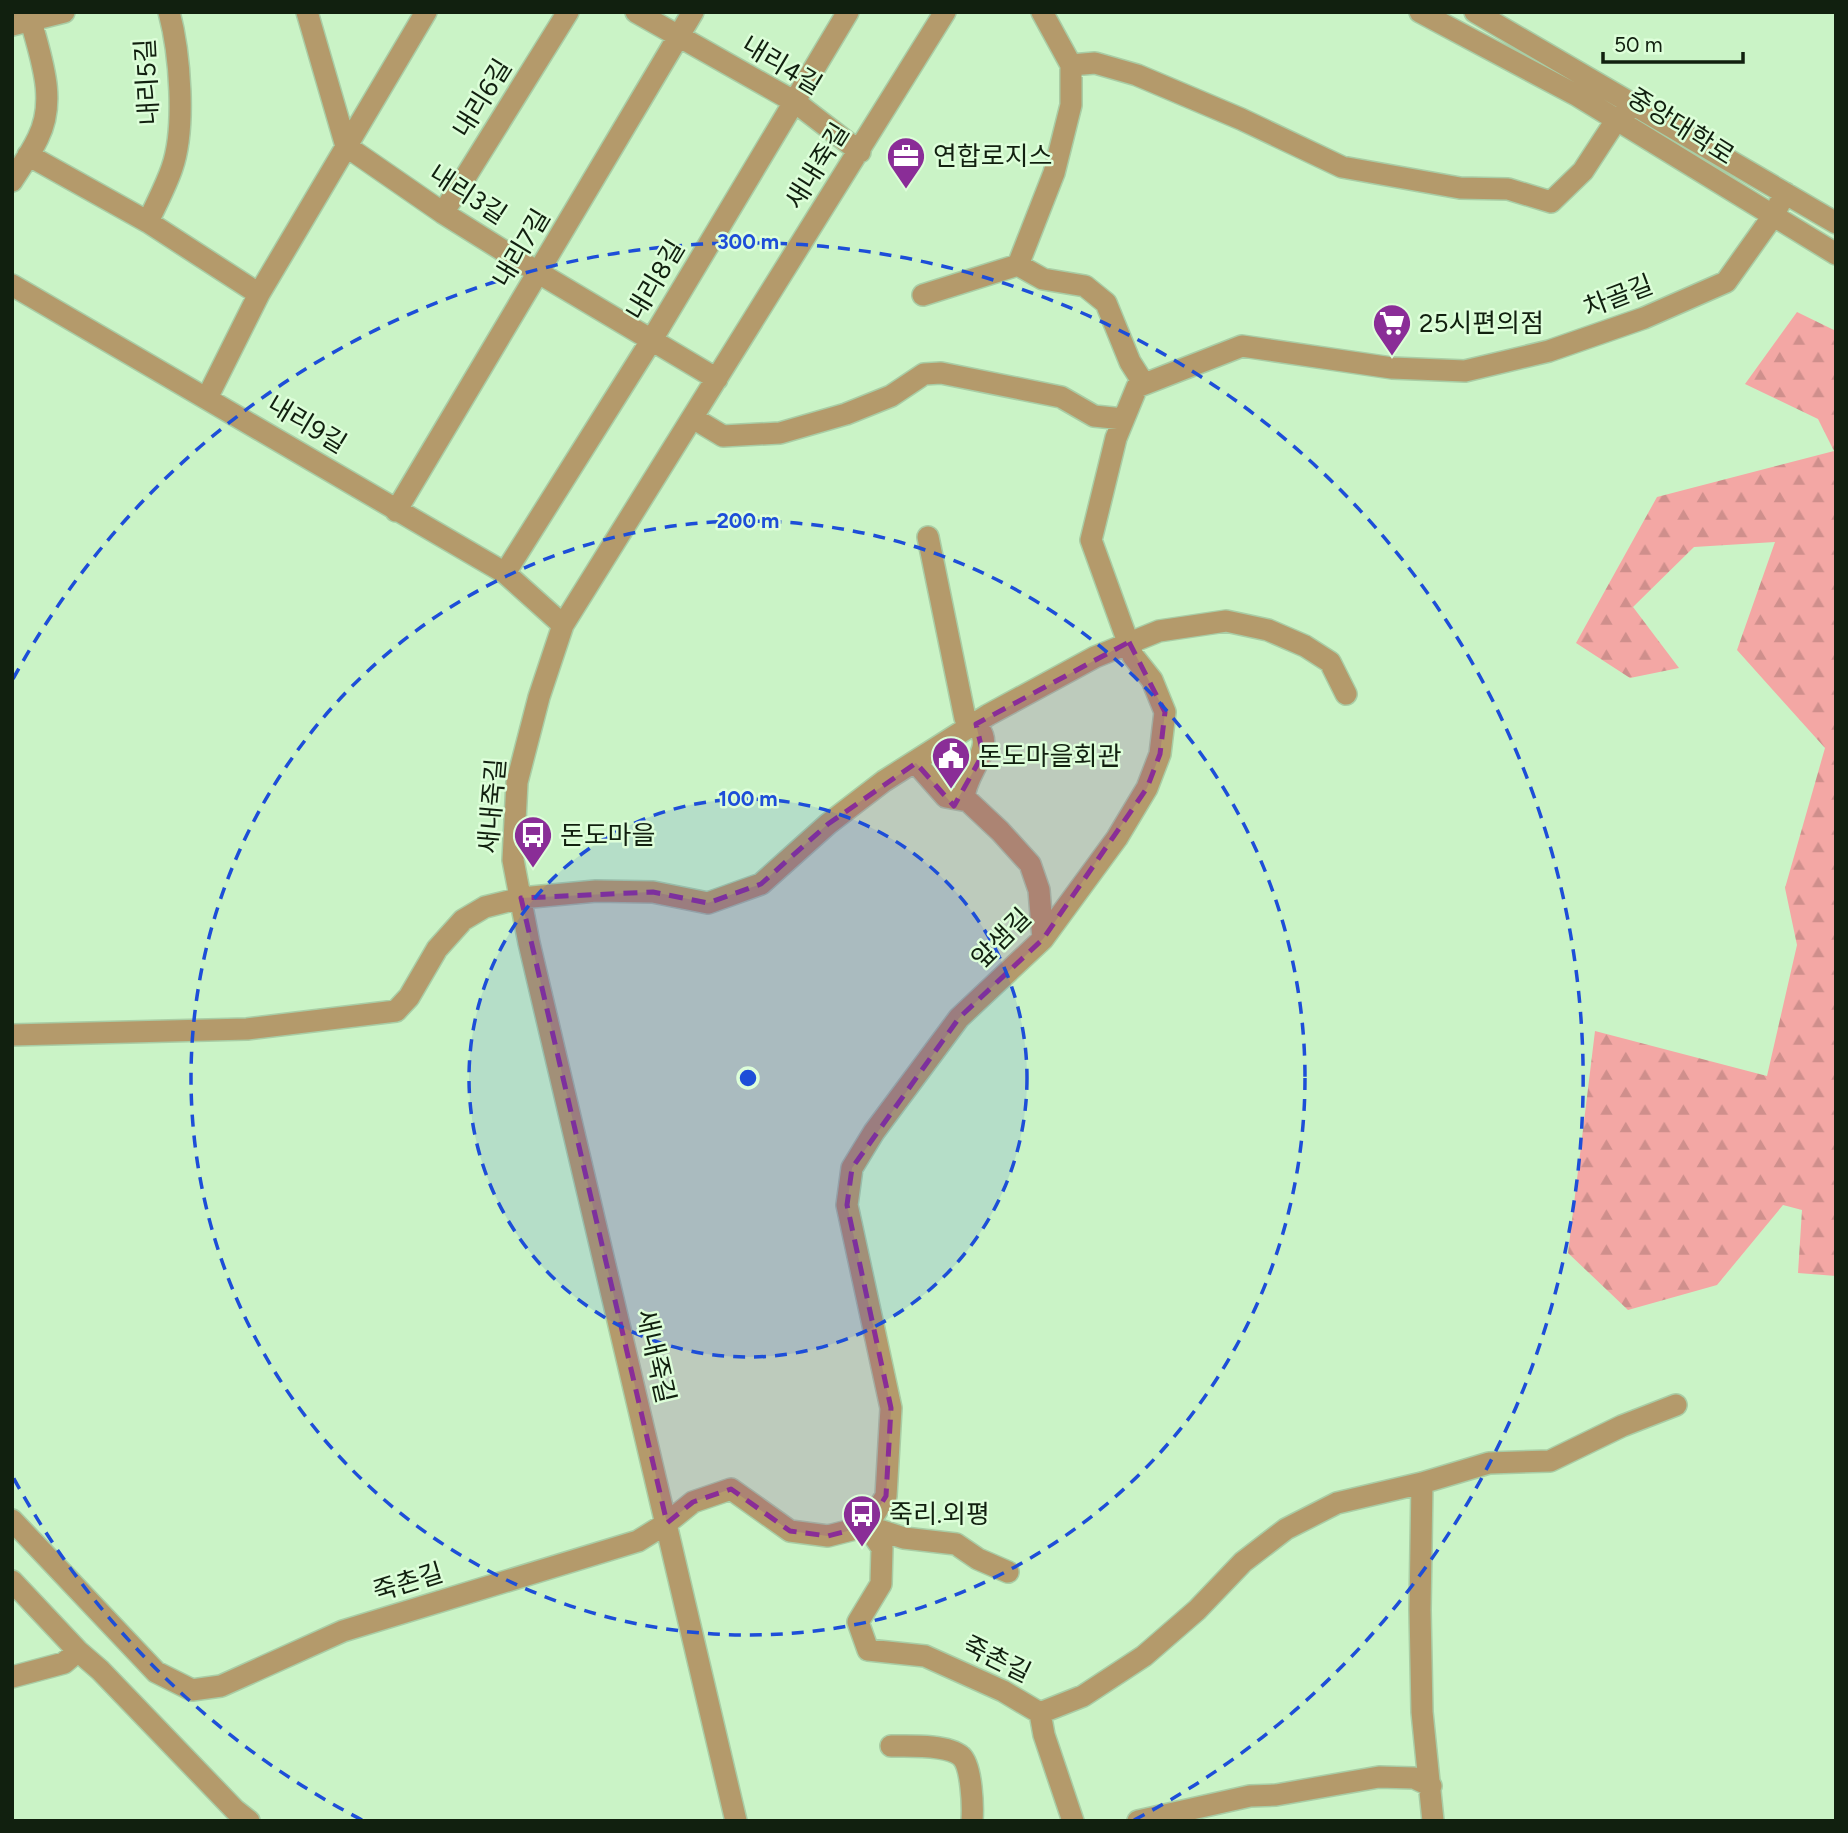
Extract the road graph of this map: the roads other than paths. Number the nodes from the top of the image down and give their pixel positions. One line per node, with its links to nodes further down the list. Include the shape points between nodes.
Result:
1 (64, 12): 13 (street)
2 (169, 12): 26 (street, 내리5길, via 181,111 173,166)
3 (307, 12): 19 (street)
4 (426, 12): 19 (street)
5 (568, 12): 24 (street, 내리6길)
6 (636, 12): 14 (street, 내리4길)
7 (693, 12): 14 (street, 내리7길)
8 (848, 12): 16 (street, 내리8길)
9 (945, 12): 20 (street, 새내죽길)
10 (1042, 12): 15 (street)
11 (1420, 12): 18 (street, 중앙대학로)
12 (1475, 12): 17 (street, 중앙대학로)
13 (22, 23): 21 (street, via 47,83 47,110)
14 (678, 37): 16 (street, 내리4길); 30 (street, 내리7길)
15 (1071, 65): 18 (street, via 1095,63 1137,75 1342,167 1460,188 1508,188 1551,202 1583,171); 29 (street, via 1071,105 1054,173)
16 (794, 102): 20 (street, 내리4길); 34 (street, 내리8길)
17 (1633, 104): 18 (street); 23 (street, 중앙대학로)
18 (1617, 119): 25 (street, 중앙대학로)
19 (346, 146): 24 (street, 내리3길); 32 (street)
20 (860, 152): 35 (street, 새내죽길)
21 (28, 155): 22 (street); 26 (street)
22 (12, 181)
23 (1785, 193): 25 (street, 차골길); 27 (street, 중앙대학로)
24 (443, 213): 30 (street, 내리3길)
25 (1773, 216): 28 (street, 중앙대학로); 36 (street, 차골길, via 1726,282 1644,318 1549,351 1465,371 1392,368 1242,346)
26 (148, 222): 32 (street)
27 (1836, 223)
28 (1836, 254)
29 (1018, 265): 33 (street); 36 (street, via 1043,279 1085,286 1106,303)
30 (539, 273): 34 (street, 내리3길); 40 (street, 내리7길)
31 (12, 285): 37 (street, 내리9길)
32 (259, 294): 37 (street)
33 (923, 295)
34 (651, 341): 35 (street, 내리3길); 42 (street, 내리8길)
35 (717, 379): 38 (street, 새내죽길)
36 (1140, 385): 39 (street, 앞샘길)
37 (207, 397): 40 (street, 내리9길)
38 (693, 418): 39 (street, via 723,436 780,433 846,414 891,396 924,374 941,373 1061,397 1094,416); 43 (street, 새내죽길)
39 (1123, 419): 44 (street, 앞샘길, via 1091,540)
40 (396, 511): 42 (street, 내리9길)
41 (928, 537): 46 (street, via 965,718)
42 (505, 573): 43 (street, 내리9길)
43 (563, 625): 49 (street, 새내죽길, via 538,697 517,782 513,860)
44 (1129, 642): 45 (street, via 1159,631 1226,621 1268,630 1330,662); 46 (street); 50 (street, 앞샘길, via 1165,712 1160,754 1147,788 1117,838)
45 (1346, 694)
46 (976, 724): 47 (street); 48 (street, via 984,737 983,754 964,789)
47 (916, 763): 48 (street, via 946,797); 49 (street, via 828,824 761,884 708,903 641,892)
48 (964, 800): 50 (street, via 1030,864 1040,890)
49 (521, 898): 51 (street, via 485,907 463,920 437,949 396,1011 247,1029); 55 (street, 새내죽길)
50 (1044, 939): 56 (street, 앞샘길, via 960,1018 852,1168 847,1205 891,1408 886,1496)
51 (12, 1035)
52 (1676, 1405): 53 (street, via 1550,1461 1489,1463)
53 (1422, 1483): 61 (street, via 1337,1503 1286,1529 1243,1562 1144,1656 1083,1696); 63 (street, via 1422,1699)
54 (12, 1520): 55 (street, 죽촌길, via 156,1672 192,1690 221,1686 343,1631 638,1541)
55 (667, 1523): 56 (street, 죽촌길, via 694,1502 732,1489 790,1531 828,1536); 65 (street, 새내죽길)
56 (867, 1526): 57 (street, via 904,1538 956,1544); 61 (street, 죽촌길, via 881,1548 881,1584 858,1622 868,1650 925,1656)
57 (1008, 1572)
58 (12, 1581): 59 (street)
59 (78, 1651): 60 (street, via 64,1663); 64 (street)
60 (12, 1677)
61 (1040, 1713): 67 (street, 죽촌길)
62 (891, 1746): 66 (street, via 945,1750 961,1756 971,1790)
63 (1430, 1786): 68 (street, via 1414,1778 1380,1777 1250,1796); 69 (street)
64 (249, 1821)
65 (736, 1821)
66 (972, 1821)
67 (1073, 1821)
68 (1138, 1821)
69 (1433, 1821)

